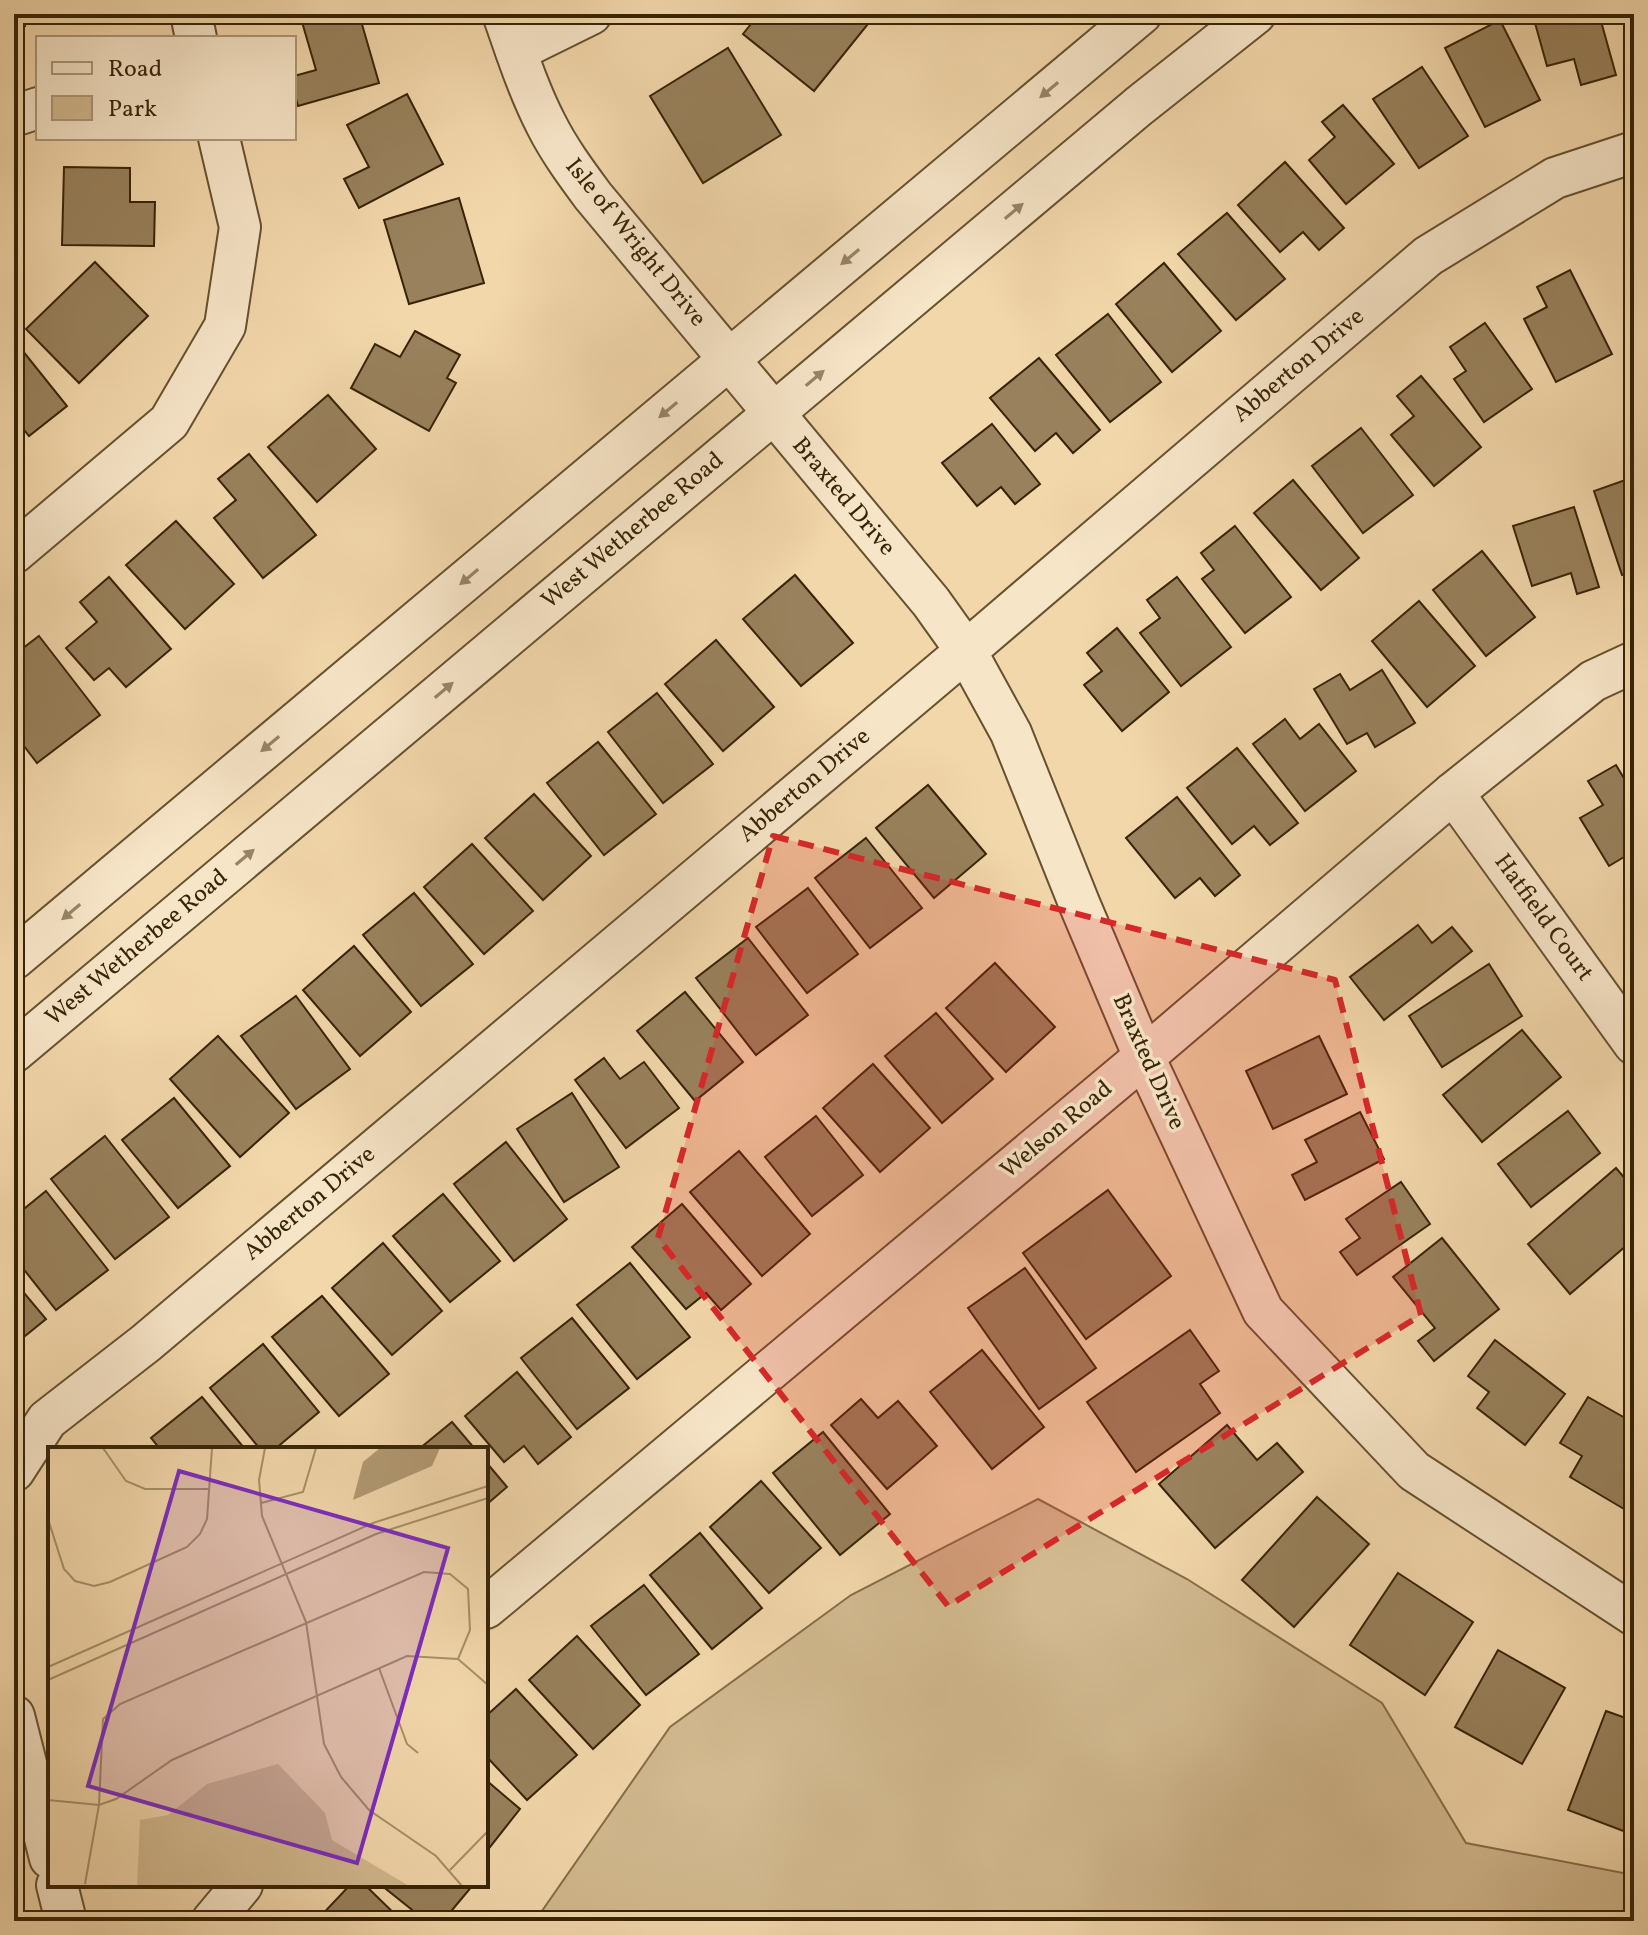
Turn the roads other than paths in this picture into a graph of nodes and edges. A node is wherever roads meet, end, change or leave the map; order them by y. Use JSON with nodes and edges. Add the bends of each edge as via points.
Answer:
{"nodes":[{"id":1,"x":191,"y":14,"type":"edge"},
{"id":2,"x":503,"y":14,"type":"edge"},
{"id":3,"x":591,"y":14,"type":"edge"},
{"id":4,"x":1141,"y":14,"type":"edge"},
{"id":5,"x":1255,"y":14,"type":"edge"},
{"id":6,"x":196,"y":36,"type":"edge"},
{"id":7,"x":516,"y":51,"type":"junction"},
{"id":8,"x":36,"y":109,"type":"edge"},
{"id":9,"x":14,"y":116,"type":"edge"},
{"id":10,"x":219,"y":140,"type":"edge"},
{"id":11,"x":1634,"y":152,"type":"edge"},
{"id":12,"x":728,"y":359,"type":"junction"},
{"id":13,"x":773,"y":413,"type":"junction"},
{"id":14,"x":14,"y":553,"type":"edge"},
{"id":15,"x":966,"y":651,"type":"junction"},
{"id":16,"x":1634,"y":662,"type":"edge"},
{"id":17,"x":1453,"y":793,"type":"junction"},
{"id":18,"x":14,"y":959,"type":"edge"},
{"id":19,"x":1634,"y":1044,"type":"edge"},
{"id":20,"x":14,"y":1052,"type":"edge"},
{"id":21,"x":1144,"y":1057,"type":"junction"},
{"id":22,"x":14,"y":1471,"type":"edge"},
{"id":23,"x":488,"y":1606,"type":"edge"},
{"id":24,"x":1634,"y":1615,"type":"edge"},
{"id":25,"x":14,"y":1716,"type":"edge"},
{"id":26,"x":48,"y":1850,"type":"edge"},
{"id":27,"x":58,"y":1887,"type":"edge"},
{"id":28,"x":240,"y":1887,"type":"edge"},
{"id":29,"x":66,"y":1921,"type":"edge"},
{"id":30,"x":212,"y":1921,"type":"edge"}],
"edges":[{"from":1,"to":6,"type":"street"},
{"from":2,"to":7,"type":"street","name":"Isle of Wright Drive"},
{"from":3,"to":7,"type":"street"},
{"from":4,"to":12,"type":"street","one_way":true},
{"from":13,"to":5,"type":"street","name":"West Wetherbee Road","one_way":true},
{"from":7,"to":12,"type":"street","name":"Isle of Wright Drive","via":[[565,157]]},
{"from":8,"to":9,"type":"street"},
{"from":10,"to":14,"type":"street","via":[[240,227],[225,326],[169,422]]},
{"from":11,"to":15,"type":"street","name":"Abberton Drive","via":[[1555,178],[1428,256]]},
{"from":12,"to":13,"type":"street","name":"Isle of Wright Drive"},
{"from":12,"to":18,"type":"street","one_way":true},
{"from":13,"to":15,"type":"street","name":"Braxted Drive"},
{"from":20,"to":13,"type":"street","name":"West Wetherbee Road","one_way":true},
{"from":15,"to":21,"type":"street","name":"Braxted Drive","via":[[1011,733]]},
{"from":15,"to":22,"type":"street","name":"Abberton Drive","via":[[158,1333],[47,1420]]},
{"from":16,"to":17,"type":"street","name":"Welson Road","via":[[1593,681]]},
{"from":17,"to":19,"type":"street","name":"Hatfield Court"},
{"from":17,"to":21,"type":"street","name":"Welson Road"},
{"from":21,"to":23,"type":"street","name":"Welson Road"},
{"from":21,"to":24,"type":"street","name":"Braxted Drive","via":[[1263,1311],[1414,1471]]},
{"from":25,"to":26,"type":"street"},
{"from":27,"to":29,"type":"street"},
{"from":28,"to":30,"type":"street"}]}
